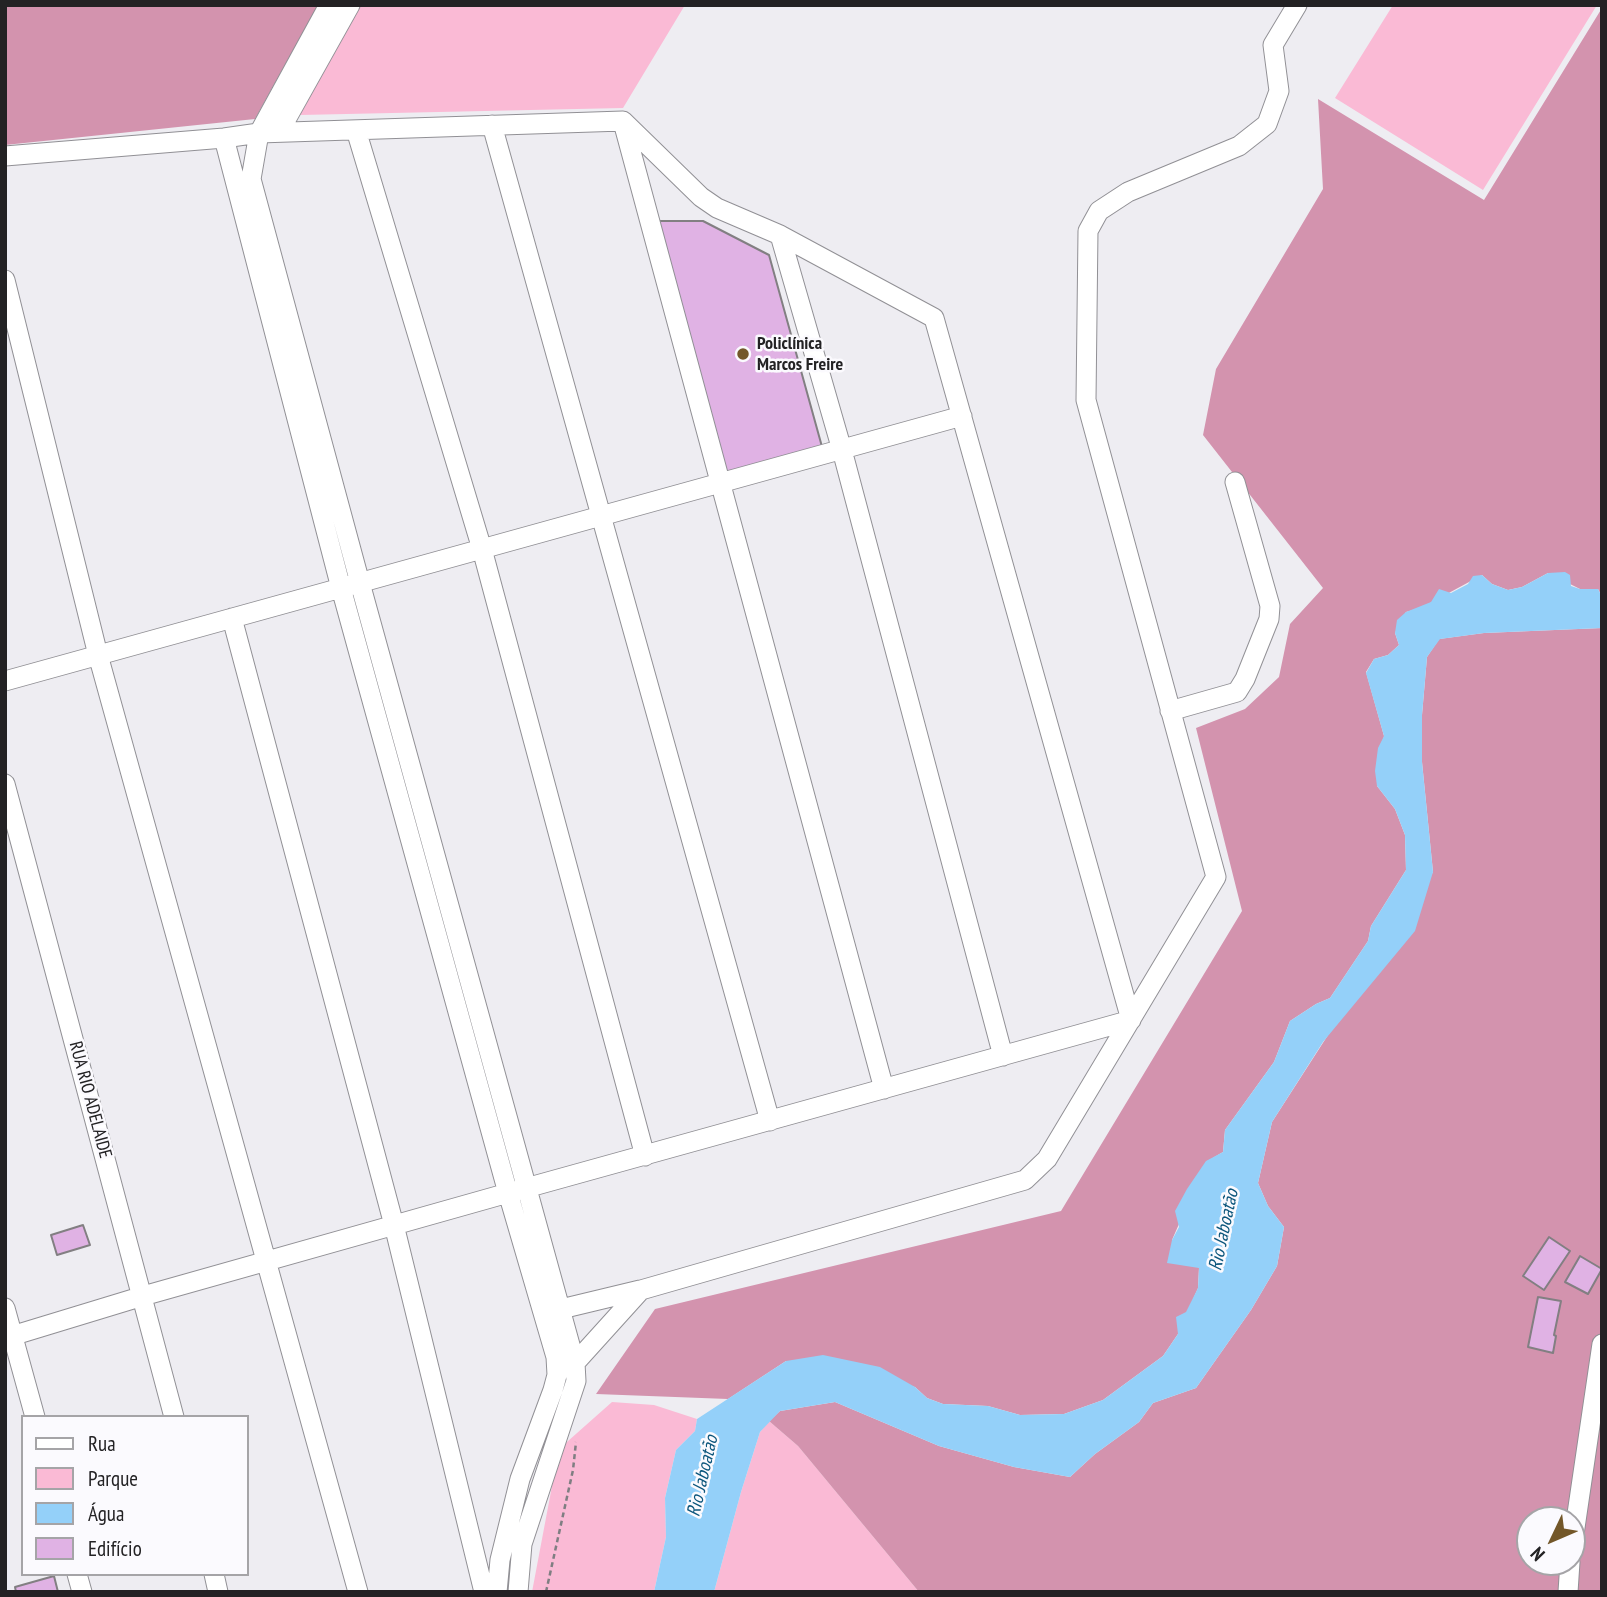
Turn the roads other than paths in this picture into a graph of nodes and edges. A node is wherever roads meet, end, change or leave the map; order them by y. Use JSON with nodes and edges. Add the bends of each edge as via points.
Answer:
{"nodes":[{"id":1,"x":330,"y":5,"type":"edge"},
{"id":2,"x":350,"y":5,"type":"edge"},
{"id":3,"x":1297,"y":5,"type":"edge"},
{"id":4,"x":623,"y":121,"type":"junction"},
{"id":5,"x":492,"y":125,"type":"junction"},
{"id":6,"x":356,"y":130,"type":"junction"},
{"id":7,"x":279,"y":132,"type":"junction"},
{"id":8,"x":258,"y":133,"type":"junction"},
{"id":9,"x":224,"y":138,"type":"junction"},
{"id":10,"x":5,"y":156,"type":"edge"},
{"id":11,"x":780,"y":235,"type":"junction"},
{"id":12,"x":5,"y":280,"type":"edge"},
{"id":13,"x":962,"y":416,"type":"junction"},
{"id":14,"x":842,"y":450,"type":"junction"},
{"id":15,"x":1235,"y":482,"type":"dead end"},
{"id":16,"x":721,"y":483,"type":"junction"},
{"id":17,"x":601,"y":516,"type":"junction"},
{"id":18,"x":482,"y":549,"type":"junction"},
{"id":19,"x":350,"y":586,"type":"junction"},
{"id":20,"x":232,"y":618,"type":"junction"},
{"id":21,"x":98,"y":655,"type":"junction"},
{"id":22,"x":5,"y":681,"type":"edge"},
{"id":23,"x":1170,"y":712,"type":"junction"},
{"id":24,"x":5,"y":784,"type":"edge"},
{"id":25,"x":1131,"y":1020,"type":"junction"},
{"id":26,"x":1003,"y":1056,"type":"junction"},
{"id":27,"x":884,"y":1089,"type":"junction"},
{"id":28,"x":770,"y":1121,"type":"junction"},
{"id":29,"x":645,"y":1156,"type":"junction"},
{"id":30,"x":529,"y":1188,"type":"junction"},
{"id":31,"x":508,"y":1193,"type":"junction"},
{"id":32,"x":394,"y":1225,"type":"junction"},
{"id":33,"x":268,"y":1261,"type":"junction"},
{"id":34,"x":641,"y":1290,"type":"junction"},
{"id":35,"x":143,"y":1296,"type":"junction"},
{"id":36,"x":5,"y":1308,"type":"edge"},
{"id":37,"x":561,"y":1309,"type":"junction"},
{"id":38,"x":9,"y":1337,"type":"edge"},
{"id":39,"x":1602,"y":1344,"type":"edge"},
{"id":40,"x":575,"y":1363,"type":"junction"},
{"id":41,"x":34,"y":1415,"type":"edge"},
{"id":42,"x":173,"y":1415,"type":"edge"},
{"id":43,"x":1578,"y":1506,"type":"edge"},
{"id":44,"x":358,"y":1592,"type":"edge"},
{"id":45,"x":484,"y":1592,"type":"edge"},
{"id":46,"x":497,"y":1592,"type":"edge"},
{"id":47,"x":518,"y":1592,"type":"edge"}],
"edges":[{"from":1,"to":8,"type":"street"},
{"from":2,"to":7,"type":"street"},
{"from":3,"to":23,"type":"street","via":[[1273,45],[1279,91],[1267,124],[1239,146],[1128,192],[1099,211],[1088,231],[1086,400]]},
{"from":4,"to":5,"type":"street"},
{"from":4,"to":11,"type":"street","via":[[701,197]]},
{"from":4,"to":16,"type":"street"},
{"from":5,"to":6,"type":"street"},
{"from":5,"to":17,"type":"street"},
{"from":6,"to":7,"type":"street"},
{"from":6,"to":18,"type":"street"},
{"from":7,"to":8,"type":"street"},
{"from":8,"to":9,"type":"street"},
{"from":8,"to":19,"type":"street","via":[[251,179]]},
{"from":9,"to":10,"type":"street"},
{"from":9,"to":19,"type":"street"},
{"from":11,"to":13,"type":"street","via":[[934,318]]},
{"from":11,"to":14,"type":"street"},
{"from":12,"to":21,"type":"street"},
{"from":13,"to":14,"type":"street"},
{"from":13,"to":25,"type":"street"},
{"from":14,"to":16,"type":"street"},
{"from":14,"to":26,"type":"street"},
{"from":15,"to":23,"type":"street","via":[[1270,606],[1269,619],[1237,692]]},
{"from":16,"to":17,"type":"street"},
{"from":16,"to":27,"type":"street"},
{"from":17,"to":18,"type":"street"},
{"from":17,"to":28,"type":"street"},
{"from":18,"to":19,"type":"street"},
{"from":18,"to":29,"type":"street"},
{"from":19,"to":20,"type":"street"},
{"from":19,"to":30,"type":"street"},
{"from":19,"to":31,"type":"street"},
{"from":20,"to":21,"type":"street"},
{"from":20,"to":32,"type":"street"},
{"from":21,"to":22,"type":"street"},
{"from":21,"to":33,"type":"street"},
{"from":23,"to":25,"type":"street","via":[[1216,877]]},
{"from":24,"to":35,"type":"street","name":"RUA RIO ADELAIDE"},
{"from":25,"to":26,"type":"street"},
{"from":25,"to":34,"type":"street","via":[[1047,1159],[1025,1180]]},
{"from":26,"to":27,"type":"street"},
{"from":27,"to":28,"type":"street"},
{"from":28,"to":29,"type":"street"},
{"from":29,"to":30,"type":"street"},
{"from":30,"to":31,"type":"street"},
{"from":30,"to":37,"type":"street"},
{"from":31,"to":32,"type":"street"},
{"from":31,"to":46,"type":"street","via":[[556,1357],[557,1375],[520,1479]]},
{"from":32,"to":33,"type":"street"},
{"from":32,"to":45,"type":"street"},
{"from":33,"to":35,"type":"street"},
{"from":33,"to":44,"type":"street"},
{"from":34,"to":37,"type":"street"},
{"from":34,"to":40,"type":"street"},
{"from":35,"to":38,"type":"street"},
{"from":35,"to":42,"type":"street","name":"RUA RIO ADELAIDE"},
{"from":36,"to":38,"type":"street"},
{"from":37,"to":40,"type":"street"},
{"from":38,"to":41,"type":"street"},
{"from":39,"to":43,"type":"street"},
{"from":40,"to":47,"type":"street","via":[[576,1381],[522,1544]]}]}
